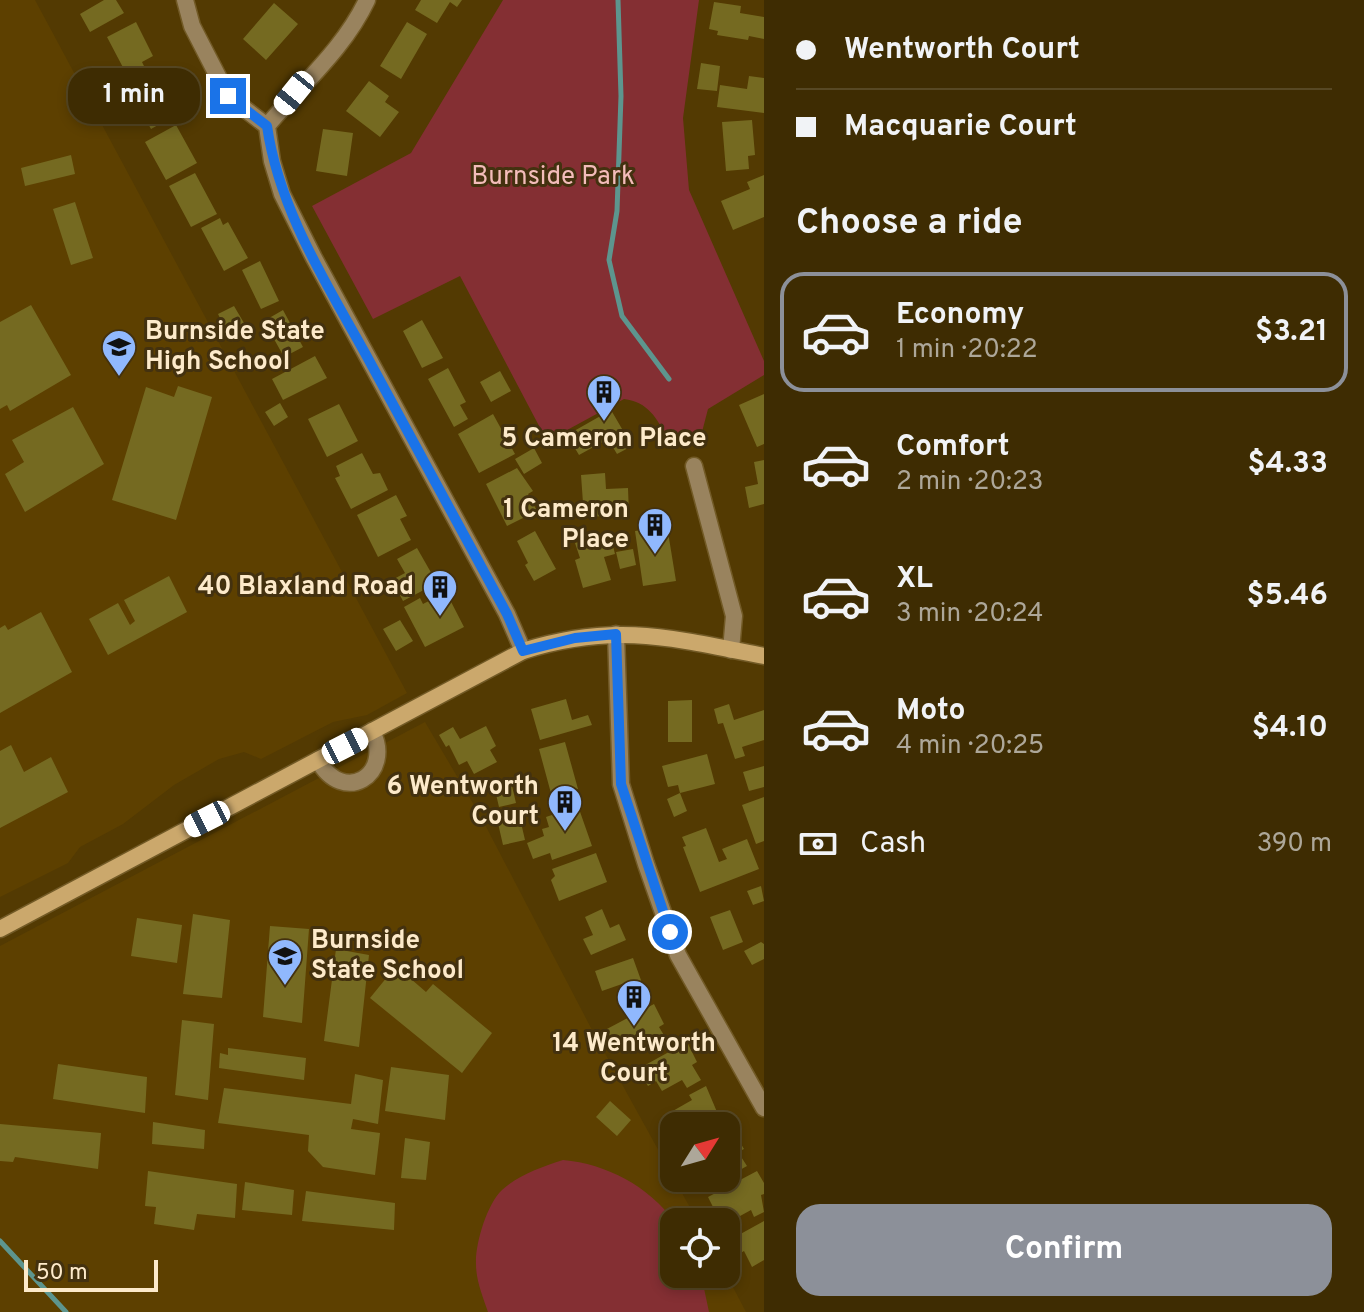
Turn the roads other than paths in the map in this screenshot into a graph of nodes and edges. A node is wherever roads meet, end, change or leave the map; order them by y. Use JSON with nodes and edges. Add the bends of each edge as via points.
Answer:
{"nodes":[{"id":1,"x":185,"y":0,"type":"edge"},
{"id":2,"x":367,"y":0,"type":"edge"},
{"id":3,"x":267,"y":126,"type":"junction"},
{"id":4,"x":694,"y":466,"type":"dead end"},
{"id":5,"x":616,"y":634,"type":"junction"},
{"id":6,"x":731,"y":650,"type":"junction"},
{"id":7,"x":523,"y":651,"type":"junction"},
{"id":8,"x":764,"y":656,"type":"edge"},
{"id":9,"x":372,"y":731,"type":"junction"},
{"id":10,"x":318,"y":760,"type":"junction"},
{"id":11,"x":0,"y":929,"type":"edge"},
{"id":12,"x":764,"y":1108,"type":"edge"}],
"edges":[{"from":1,"to":3,"type":"street","via":[[192,26],[228,96]]},
{"from":2,"to":3,"type":"street","via":[[340,44]]},
{"from":3,"to":7,"type":"street","via":[[272,161],[289,207]]},
{"from":4,"to":6,"type":"street","via":[[733,607]]},
{"from":5,"to":6,"type":"street","via":[[662,635]]},
{"from":5,"to":7,"type":"street"},
{"from":5,"to":12,"type":"street","via":[[621,784],[678,955]]},
{"from":6,"to":8,"type":"street"},
{"from":7,"to":9,"type":"street"},
{"from":9,"to":10,"type":"street"},
{"from":9,"to":10,"type":"street","via":[[379,758],[365,779],[340,783]]},
{"from":10,"to":11,"type":"street"}]}
